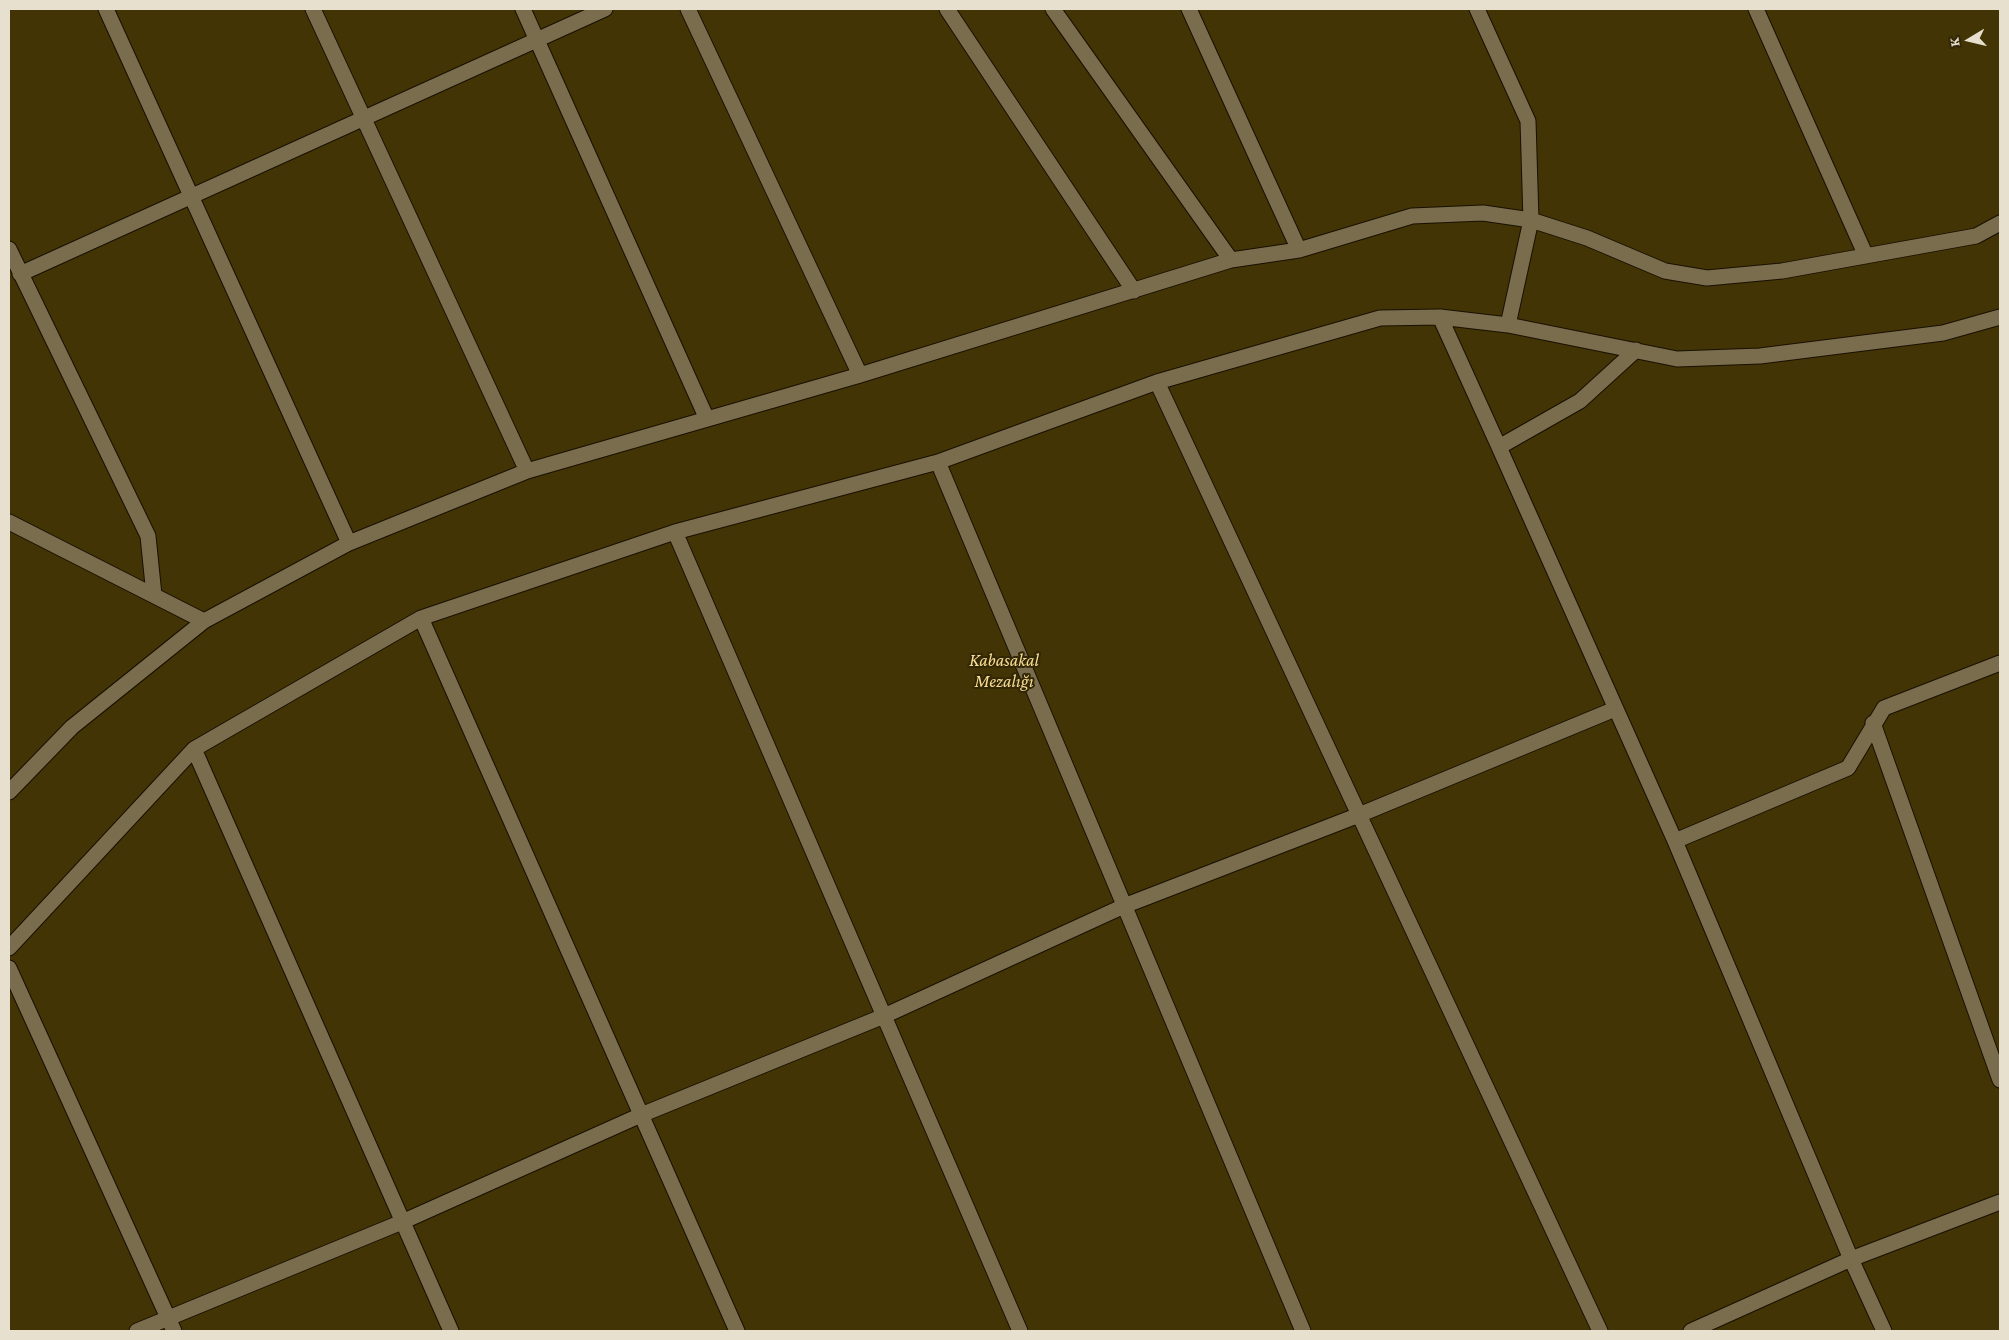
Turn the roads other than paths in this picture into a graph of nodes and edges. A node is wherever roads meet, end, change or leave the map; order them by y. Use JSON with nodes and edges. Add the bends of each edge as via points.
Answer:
{"nodes":[{"id":1,"x":106,"y":9,"type":"edge"},
{"id":2,"x":313,"y":9,"type":"edge"},
{"id":3,"x":523,"y":9,"type":"edge"},
{"id":4,"x":605,"y":9,"type":"edge"},
{"id":5,"x":688,"y":9,"type":"edge"},
{"id":6,"x":947,"y":9,"type":"edge"},
{"id":7,"x":1053,"y":9,"type":"edge"},
{"id":8,"x":1189,"y":9,"type":"edge"},
{"id":9,"x":1477,"y":9,"type":"edge"},
{"id":10,"x":1756,"y":9,"type":"edge"},
{"id":11,"x":538,"y":41,"type":"junction"},
{"id":12,"x":363,"y":118,"type":"junction"},
{"id":13,"x":192,"y":196,"type":"junction"},
{"id":14,"x":1530,"y":220,"type":"junction"},
{"id":15,"x":2000,"y":223,"type":"edge"},
{"id":16,"x":9,"y":249,"type":"edge"},
{"id":17,"x":1299,"y":250,"type":"junction"},
{"id":18,"x":1866,"y":256,"type":"junction"},
{"id":19,"x":1231,"y":260,"type":"junction"},
{"id":20,"x":20,"y":274,"type":"junction"},
{"id":21,"x":1134,"y":291,"type":"junction"},
{"id":22,"x":1440,"y":317,"type":"junction"},
{"id":23,"x":2000,"y":317,"type":"edge"},
{"id":24,"x":1508,"y":325,"type":"junction"},
{"id":25,"x":1636,"y":350,"type":"junction"},
{"id":26,"x":860,"y":375,"type":"junction"},
{"id":27,"x":1157,"y":382,"type":"junction"},
{"id":28,"x":707,"y":419,"type":"junction"},
{"id":29,"x":1499,"y":448,"type":"junction"},
{"id":30,"x":938,"y":462,"type":"junction"},
{"id":31,"x":527,"y":471,"type":"junction"},
{"id":32,"x":9,"y":522,"type":"edge"},
{"id":33,"x":675,"y":532,"type":"junction"},
{"id":34,"x":349,"y":543,"type":"junction"},
{"id":35,"x":154,"y":595,"type":"junction"},
{"id":36,"x":421,"y":618,"type":"junction"},
{"id":37,"x":204,"y":621,"type":"junction"},
{"id":38,"x":2000,"y":663,"type":"edge"},
{"id":39,"x":1615,"y":709,"type":"junction"},
{"id":40,"x":1874,"y":724,"type":"junction"},
{"id":41,"x":194,"y":749,"type":"junction"},
{"id":42,"x":9,"y":792,"type":"edge"},
{"id":43,"x":1359,"y":815,"type":"junction"},
{"id":44,"x":1675,"y":841,"type":"junction"},
{"id":45,"x":1124,"y":906,"type":"junction"},
{"id":46,"x":9,"y":948,"type":"edge"},
{"id":47,"x":9,"y":968,"type":"edge"},
{"id":48,"x":884,"y":1016,"type":"junction"},
{"id":49,"x":2000,"y":1080,"type":"edge"},
{"id":50,"x":641,"y":1116,"type":"junction"},
{"id":51,"x":2000,"y":1202,"type":"edge"},
{"id":52,"x":402,"y":1222,"type":"junction"},
{"id":53,"x":1851,"y":1259,"type":"junction"},
{"id":54,"x":171,"y":1325,"type":"edge"},
{"id":55,"x":137,"y":1331,"type":"edge"},
{"id":56,"x":451,"y":1331,"type":"edge"},
{"id":57,"x":737,"y":1331,"type":"edge"},
{"id":58,"x":1020,"y":1331,"type":"edge"},
{"id":59,"x":1303,"y":1331,"type":"edge"},
{"id":60,"x":1600,"y":1331,"type":"edge"},
{"id":61,"x":1691,"y":1331,"type":"edge"},
{"id":62,"x":1884,"y":1331,"type":"edge"}],
"edges":[{"from":1,"to":13,"type":"lane"},
{"from":2,"to":12,"type":"lane"},
{"from":3,"to":11,"type":"lane"},
{"from":4,"to":11,"type":"lane"},
{"from":5,"to":26,"type":"lane"},
{"from":6,"to":21,"type":"lane"},
{"from":7,"to":19,"type":"lane"},
{"from":8,"to":17,"type":"lane"},
{"from":9,"to":14,"type":"lane","via":[[1528,121]]},
{"from":10,"to":18,"type":"lane"},
{"from":11,"to":12,"type":"lane"},
{"from":11,"to":28,"type":"lane"},
{"from":12,"to":13,"type":"lane"},
{"from":12,"to":31,"type":"lane"},
{"from":13,"to":20,"type":"lane"},
{"from":13,"to":34,"type":"lane"},
{"from":14,"to":17,"type":"lane","via":[[1483,213],[1412,216]]},
{"from":14,"to":18,"type":"lane","via":[[1587,238],[1665,271],[1707,278],[1782,271]]},
{"from":14,"to":24,"type":"lane"},
{"from":15,"to":18,"type":"lane","via":[[1976,236]]},
{"from":16,"to":20,"type":"lane"},
{"from":17,"to":19,"type":"lane"},
{"from":19,"to":21,"type":"lane"},
{"from":20,"to":35,"type":"lane","via":[[148,536]]},
{"from":21,"to":26,"type":"lane"},
{"from":22,"to":24,"type":"lane"},
{"from":22,"to":27,"type":"lane","via":[[1380,318]]},
{"from":22,"to":29,"type":"lane"},
{"from":23,"to":25,"type":"lane","via":[[1943,333],[1760,356],[1678,359]]},
{"from":24,"to":25,"type":"lane"},
{"from":25,"to":29,"type":"lane","via":[[1580,400]]},
{"from":26,"to":28,"type":"lane"},
{"from":27,"to":30,"type":"lane"},
{"from":27,"to":43,"type":"lane"},
{"from":28,"to":31,"type":"lane"},
{"from":29,"to":39,"type":"lane"},
{"from":30,"to":33,"type":"lane"},
{"from":30,"to":45,"type":"lane"},
{"from":31,"to":34,"type":"lane"},
{"from":32,"to":35,"type":"lane"},
{"from":33,"to":36,"type":"lane"},
{"from":33,"to":48,"type":"lane"},
{"from":34,"to":37,"type":"lane"},
{"from":35,"to":37,"type":"lane"},
{"from":36,"to":41,"type":"lane"},
{"from":36,"to":50,"type":"lane"},
{"from":37,"to":42,"type":"lane","via":[[72,727]]},
{"from":38,"to":40,"type":"lane","via":[[1884,708]]},
{"from":39,"to":43,"type":"lane"},
{"from":39,"to":44,"type":"lane"},
{"from":40,"to":44,"type":"lane","via":[[1848,768]]},
{"from":40,"to":49,"type":"lane"},
{"from":41,"to":46,"type":"lane"},
{"from":41,"to":52,"type":"lane"},
{"from":43,"to":45,"type":"lane"},
{"from":43,"to":60,"type":"lane"},
{"from":44,"to":53,"type":"lane"},
{"from":45,"to":48,"type":"lane"},
{"from":45,"to":59,"type":"lane"},
{"from":47,"to":54,"type":"lane"},
{"from":48,"to":50,"type":"lane"},
{"from":48,"to":58,"type":"lane"},
{"from":50,"to":52,"type":"lane"},
{"from":50,"to":57,"type":"lane"},
{"from":51,"to":53,"type":"lane"},
{"from":52,"to":54,"type":"lane"},
{"from":52,"to":56,"type":"lane"},
{"from":53,"to":61,"type":"lane"},
{"from":53,"to":62,"type":"lane"},
{"from":54,"to":55,"type":"lane"}]}
